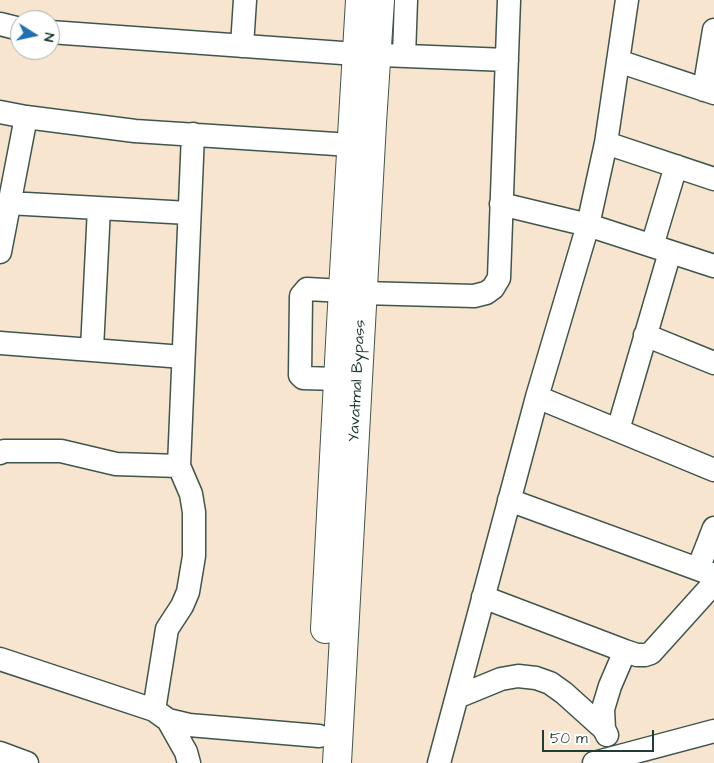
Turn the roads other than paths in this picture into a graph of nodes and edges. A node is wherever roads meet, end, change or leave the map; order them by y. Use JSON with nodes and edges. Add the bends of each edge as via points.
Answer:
{"nodes":[{"id":1,"x":245,"y":0,"type":"edge"},
{"id":2,"x":360,"y":0,"type":"edge"},
{"id":3,"x":380,"y":0,"type":"edge"},
{"id":4,"x":406,"y":0,"type":"edge"},
{"id":5,"x":509,"y":0,"type":"edge"},
{"id":6,"x":627,"y":0,"type":"edge"},
{"id":7,"x":714,"y":30,"type":"edge"},
{"id":8,"x":60,"y":33,"type":"edge"},
{"id":9,"x":242,"y":46,"type":"junction"},
{"id":10,"x":366,"y":54,"type":"junction"},
{"id":11,"x":404,"y":56,"type":"junction"},
{"id":12,"x":507,"y":60,"type":"junction"},
{"id":13,"x":618,"y":61,"type":"junction"},
{"id":14,"x":709,"y":92,"type":"edge"},
{"id":15,"x":0,"y":112,"type":"edge"},
{"id":16,"x":26,"y":117,"type":"junction"},
{"id":17,"x":193,"y":134,"type":"junction"},
{"id":18,"x":606,"y":143,"type":"junction"},
{"id":19,"x":351,"y":145,"type":"junction"},
{"id":20,"x":676,"y":166,"type":"junction"},
{"id":21,"x":714,"y":179,"type":"edge"},
{"id":22,"x":8,"y":203,"type":"junction"},
{"id":23,"x":501,"y":204,"type":"junction"},
{"id":24,"x":100,"y":208,"type":"junction"},
{"id":25,"x":189,"y":213,"type":"junction"},
{"id":26,"x":588,"y":225,"type":"junction"},
{"id":27,"x":661,"y":249,"type":"junction"},
{"id":28,"x":0,"y":252,"type":"edge"},
{"id":29,"x":714,"y":266,"type":"edge"},
{"id":30,"x":352,"y":292,"type":"junction"},
{"id":31,"x":646,"y":335,"type":"junction"},
{"id":32,"x":0,"y":343,"type":"edge"},
{"id":33,"x":92,"y":349,"type":"junction"},
{"id":34,"x":183,"y":357,"type":"junction"},
{"id":35,"x":714,"y":363,"type":"edge"},
{"id":36,"x":338,"y":379,"type":"junction"},
{"id":37,"x":537,"y":397,"type":"junction"},
{"id":38,"x":618,"y":430,"type":"junction"},
{"id":39,"x":0,"y":453,"type":"edge"},
{"id":40,"x":179,"y":466,"type":"junction"},
{"id":41,"x":714,"y":470,"type":"edge"},
{"id":42,"x":509,"y":500,"type":"junction"},
{"id":43,"x":714,"y":528,"type":"edge"},
{"id":44,"x":709,"y":576,"type":"edge"},
{"id":45,"x":483,"y":597,"type":"junction"},
{"id":46,"x":625,"y":651,"type":"junction"},
{"id":47,"x":0,"y":659,"type":"edge"},
{"id":48,"x":457,"y":697,"type":"junction"},
{"id":49,"x":161,"y":715,"type":"junction"},
{"id":50,"x":604,"y":729,"type":"junction"},
{"id":51,"x":714,"y":731,"type":"edge"},
{"id":52,"x":319,"y":736,"type":"junction"},
{"id":53,"x":0,"y":753,"type":"edge"},
{"id":54,"x":646,"y":756,"type":"edge"},
{"id":55,"x":616,"y":757,"type":"junction"},
{"id":56,"x":27,"y":763,"type":"edge"},
{"id":57,"x":189,"y":763,"type":"edge"},
{"id":58,"x":318,"y":763,"type":"edge"},
{"id":59,"x":337,"y":763,"type":"edge"},
{"id":60,"x":440,"y":763,"type":"edge"},
{"id":61,"x":594,"y":763,"type":"edge"}],
"edges":[{"from":1,"to":9,"type":"street"},
{"from":2,"to":10,"type":"main road","name":"Yavatmal Bypass"},
{"from":3,"to":10,"type":"main road","name":"Yavatmal Bypass"},
{"from":4,"to":11,"type":"street"},
{"from":5,"to":12,"type":"street"},
{"from":6,"to":13,"type":"street"},
{"from":7,"to":14,"type":"street"},
{"from":8,"to":9,"type":"street"},
{"from":9,"to":10,"type":"street"},
{"from":10,"to":11,"type":"street"},
{"from":10,"to":19,"type":"main road","name":"Yavatmal Bypass"},
{"from":10,"to":30,"type":"main road","name":"Yavatmal Bypass"},
{"from":11,"to":12,"type":"street"},
{"from":12,"to":23,"type":"street"},
{"from":13,"to":14,"type":"street"},
{"from":13,"to":18,"type":"street"},
{"from":15,"to":16,"type":"street"},
{"from":16,"to":17,"type":"street","via":[[134,131]]},
{"from":16,"to":22,"type":"street"},
{"from":17,"to":19,"type":"street"},
{"from":17,"to":25,"type":"street"},
{"from":18,"to":20,"type":"street"},
{"from":18,"to":26,"type":"street"},
{"from":19,"to":30,"type":"main road","name":"Yavatmal Bypass"},
{"from":20,"to":21,"type":"street"},
{"from":20,"to":27,"type":"street"},
{"from":22,"to":24,"type":"street"},
{"from":22,"to":28,"type":"street"},
{"from":23,"to":26,"type":"street"},
{"from":23,"to":30,"type":"street","via":[[498,278],[486,293],[474,296]]},
{"from":24,"to":25,"type":"street"},
{"from":24,"to":33,"type":"street"},
{"from":25,"to":34,"type":"street"},
{"from":26,"to":27,"type":"street"},
{"from":26,"to":37,"type":"street"},
{"from":27,"to":29,"type":"street"},
{"from":27,"to":31,"type":"street"},
{"from":30,"to":36,"type":"main road","name":"Yavatmal Bypass"},
{"from":30,"to":36,"type":"street","via":[[307,289],[301,296],[300,375],[303,378]]},
{"from":30,"to":59,"type":"main road","name":"Yavatmal Bypass"},
{"from":31,"to":35,"type":"street"},
{"from":31,"to":38,"type":"street"},
{"from":32,"to":33,"type":"street"},
{"from":33,"to":34,"type":"street"},
{"from":34,"to":40,"type":"street"},
{"from":36,"to":52,"type":"main road","name":"Yavatmal Bypass"},
{"from":37,"to":38,"type":"street"},
{"from":37,"to":42,"type":"street"},
{"from":38,"to":41,"type":"street"},
{"from":39,"to":40,"type":"street","via":[[62,451],[116,464]]},
{"from":40,"to":49,"type":"street","via":[[191,494],[194,556],[188,592],[167,629]]},
{"from":42,"to":44,"type":"street"},
{"from":42,"to":45,"type":"street"},
{"from":43,"to":44,"type":"street"},
{"from":44,"to":46,"type":"street","via":[[651,653],[637,655]]},
{"from":45,"to":46,"type":"street"},
{"from":45,"to":48,"type":"street"},
{"from":46,"to":50,"type":"street","via":[[603,709]]},
{"from":47,"to":49,"type":"street"},
{"from":48,"to":50,"type":"street","via":[[501,679],[518,676],[536,678],[564,692]]},
{"from":48,"to":60,"type":"street"},
{"from":49,"to":52,"type":"street","via":[[189,725]]},
{"from":49,"to":57,"type":"street","via":[[186,752]]},
{"from":50,"to":55,"type":"street"},
{"from":51,"to":54,"type":"street"},
{"from":52,"to":58,"type":"main road","name":"Yavatmal Bypass"},
{"from":53,"to":56,"type":"street"},
{"from":54,"to":55,"type":"street"},
{"from":55,"to":61,"type":"street"}]}
